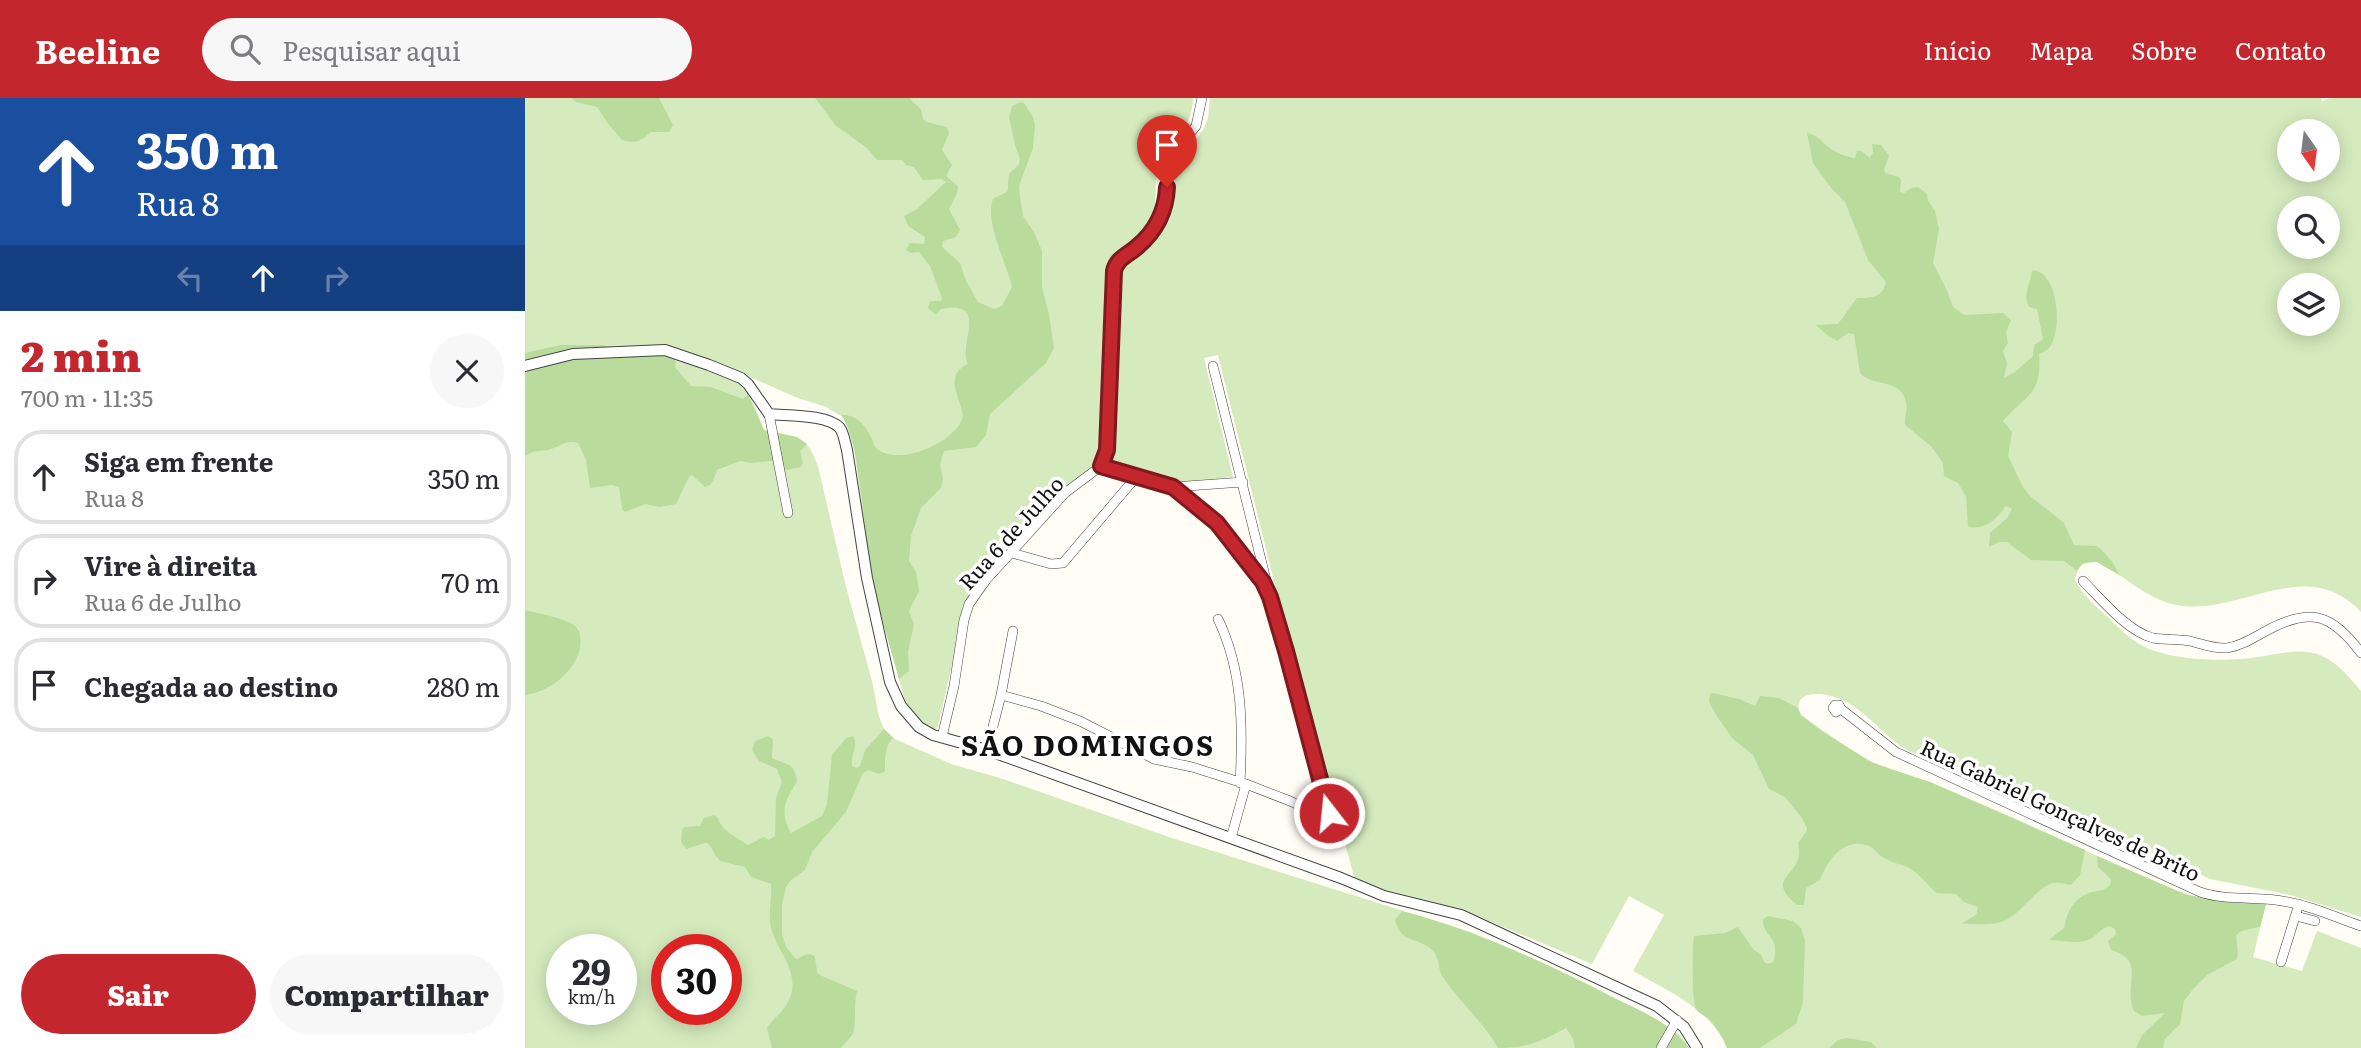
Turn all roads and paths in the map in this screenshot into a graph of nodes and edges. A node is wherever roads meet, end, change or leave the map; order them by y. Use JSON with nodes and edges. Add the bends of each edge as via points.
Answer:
{"nodes":[{"id":1,"x":1202,"y":98,"type":"edge"},
{"id":2,"x":525,"y":366,"type":"edge"},
{"id":3,"x":1213,"y":366,"type":"dead end"},
{"id":4,"x":769,"y":414,"type":"junction"},
{"id":5,"x":1101,"y":466,"type":"junction"},
{"id":6,"x":1137,"y":475,"type":"junction"},
{"id":7,"x":1243,"y":482,"type":"junction"},
{"id":8,"x":1173,"y":487,"type":"junction"},
{"id":9,"x":788,"y":513,"type":"dead end"},
{"id":10,"x":1012,"y":553,"type":"junction"},
{"id":11,"x":2083,"y":581,"type":"dead end"},
{"id":12,"x":1270,"y":597,"type":"junction"},
{"id":13,"x":1218,"y":619,"type":"dead end"},
{"id":14,"x":1013,"y":631,"type":"dead end"},
{"id":15,"x":2361,"y":653,"type":"edge"},
{"id":16,"x":1001,"y":695,"type":"junction"},
{"id":17,"x":1841,"y":709,"type":"dead end"},
{"id":18,"x":942,"y":737,"type":"junction"},
{"id":19,"x":987,"y":750,"type":"junction"},
{"id":20,"x":1243,"y":783,"type":"junction"},
{"id":21,"x":1231,"y":838,"type":"junction"},
{"id":22,"x":2299,"y":904,"type":"junction"},
{"id":23,"x":2295,"y":916,"type":"junction"},
{"id":24,"x":2315,"y":921,"type":"dead end"},
{"id":25,"x":2361,"y":926,"type":"edge"},
{"id":26,"x":2281,"y":962,"type":"dead end"},
{"id":27,"x":1677,"y":1020,"type":"junction"},
{"id":28,"x":1661,"y":1048,"type":"edge"},
{"id":29,"x":1697,"y":1048,"type":"edge"}],
"edges":[{"from":1,"to":5,"type":"street","via":[[1196,126],[1166,167],[1166,204],[1159,221],[1138,246],[1118,260],[1114,271],[1107,450]]},
{"from":2,"to":4,"type":"street","via":[[573,355],[664,350],[741,378]]},
{"from":3,"to":7,"type":"street"},
{"from":4,"to":9,"type":"street"},
{"from":4,"to":18,"type":"street","via":[[821,419],[841,430],[867,578],[893,690],[919,727]]},
{"from":5,"to":6,"type":"street"},
{"from":5,"to":10,"type":"street","name":"Rua 6 de Julho","via":[[1065,493]]},
{"from":6,"to":8,"type":"street"},
{"from":6,"to":10,"type":"street","via":[[1063,563]]},
{"from":7,"to":8,"type":"street"},
{"from":7,"to":12,"type":"street"},
{"from":8,"to":12,"type":"street","via":[[1217,523]]},
{"from":10,"to":18,"type":"street","name":"Rua 6 de Julho","via":[[969,604]]},
{"from":11,"to":15,"type":"street","via":[[2134,629],[2151,638],[2227,648],[2289,619],[2309,617],[2339,627]]},
{"from":12,"to":20,"type":"street","via":[[1327,817]]},
{"from":13,"to":20,"type":"street","via":[[1230,647],[1240,694]]},
{"from":14,"to":16,"type":"street"},
{"from":16,"to":19,"type":"street"},
{"from":16,"to":20,"type":"street","via":[[1080,721],[1154,759]]},
{"from":17,"to":22,"type":"street","name":"Rua Gabriel Gonçalves de Brito","via":[[1896,752],[2187,887],[2218,897]]},
{"from":18,"to":19,"type":"street"},
{"from":19,"to":21,"type":"street"},
{"from":20,"to":21,"type":"street"},
{"from":21,"to":27,"type":"street","via":[[1373,892],[1474,920],[1657,1006]]},
{"from":22,"to":23,"type":"street"},
{"from":22,"to":25,"type":"street","name":"Rua Gabriel Gonçalves de Brito"},
{"from":23,"to":24,"type":"street"},
{"from":23,"to":26,"type":"street"},
{"from":27,"to":28,"type":"street"},
{"from":27,"to":29,"type":"street"}]}
